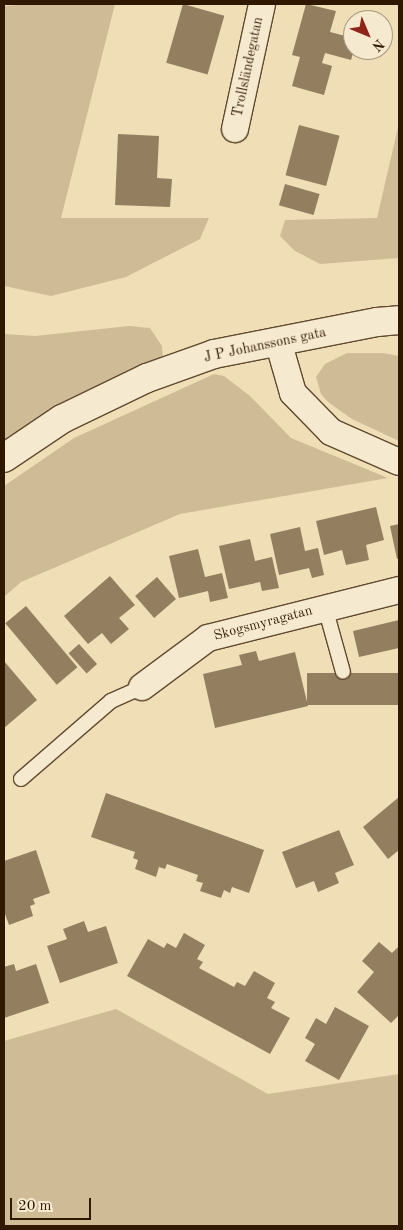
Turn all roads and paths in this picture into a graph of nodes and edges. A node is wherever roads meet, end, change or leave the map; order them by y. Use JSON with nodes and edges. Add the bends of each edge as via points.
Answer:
{"nodes":[{"id":1,"x":262,"y":4,"type":"edge"},
{"id":2,"x":235,"y":129,"type":"dead end"},
{"id":3,"x":399,"y":320,"type":"edge"},
{"id":4,"x":278,"y":341,"type":"junction"},
{"id":5,"x":4,"y":458,"type":"edge"},
{"id":6,"x":399,"y":462,"type":"edge"},
{"id":7,"x":399,"y":590,"type":"edge"},
{"id":8,"x":325,"y":607,"type":"junction"},
{"id":9,"x":342,"y":672,"type":"dead end"},
{"id":10,"x":142,"y":687,"type":"joint"},
{"id":11,"x":21,"y":778,"type":"dead end"}],
"edges":[{"from":1,"to":2,"type":"street","name":"Trollsländegatan"},
{"from":3,"to":4,"type":"street","name":"J P Johanssons gata"},
{"from":4,"to":5,"type":"street","name":"J P Johanssons gata","via":[[214,354],[147,378],[62,419]]},
{"from":4,"to":6,"type":"street","via":[[293,393],[331,432]]},
{"from":7,"to":8,"type":"street","name":"Skogsmyragatan"},
{"from":8,"to":9,"type":"lane"},
{"from":8,"to":10,"type":"street","name":"Skogsmyragatan","via":[[208,638]]},
{"from":10,"to":11,"type":"lane","via":[[111,701]]}]}
